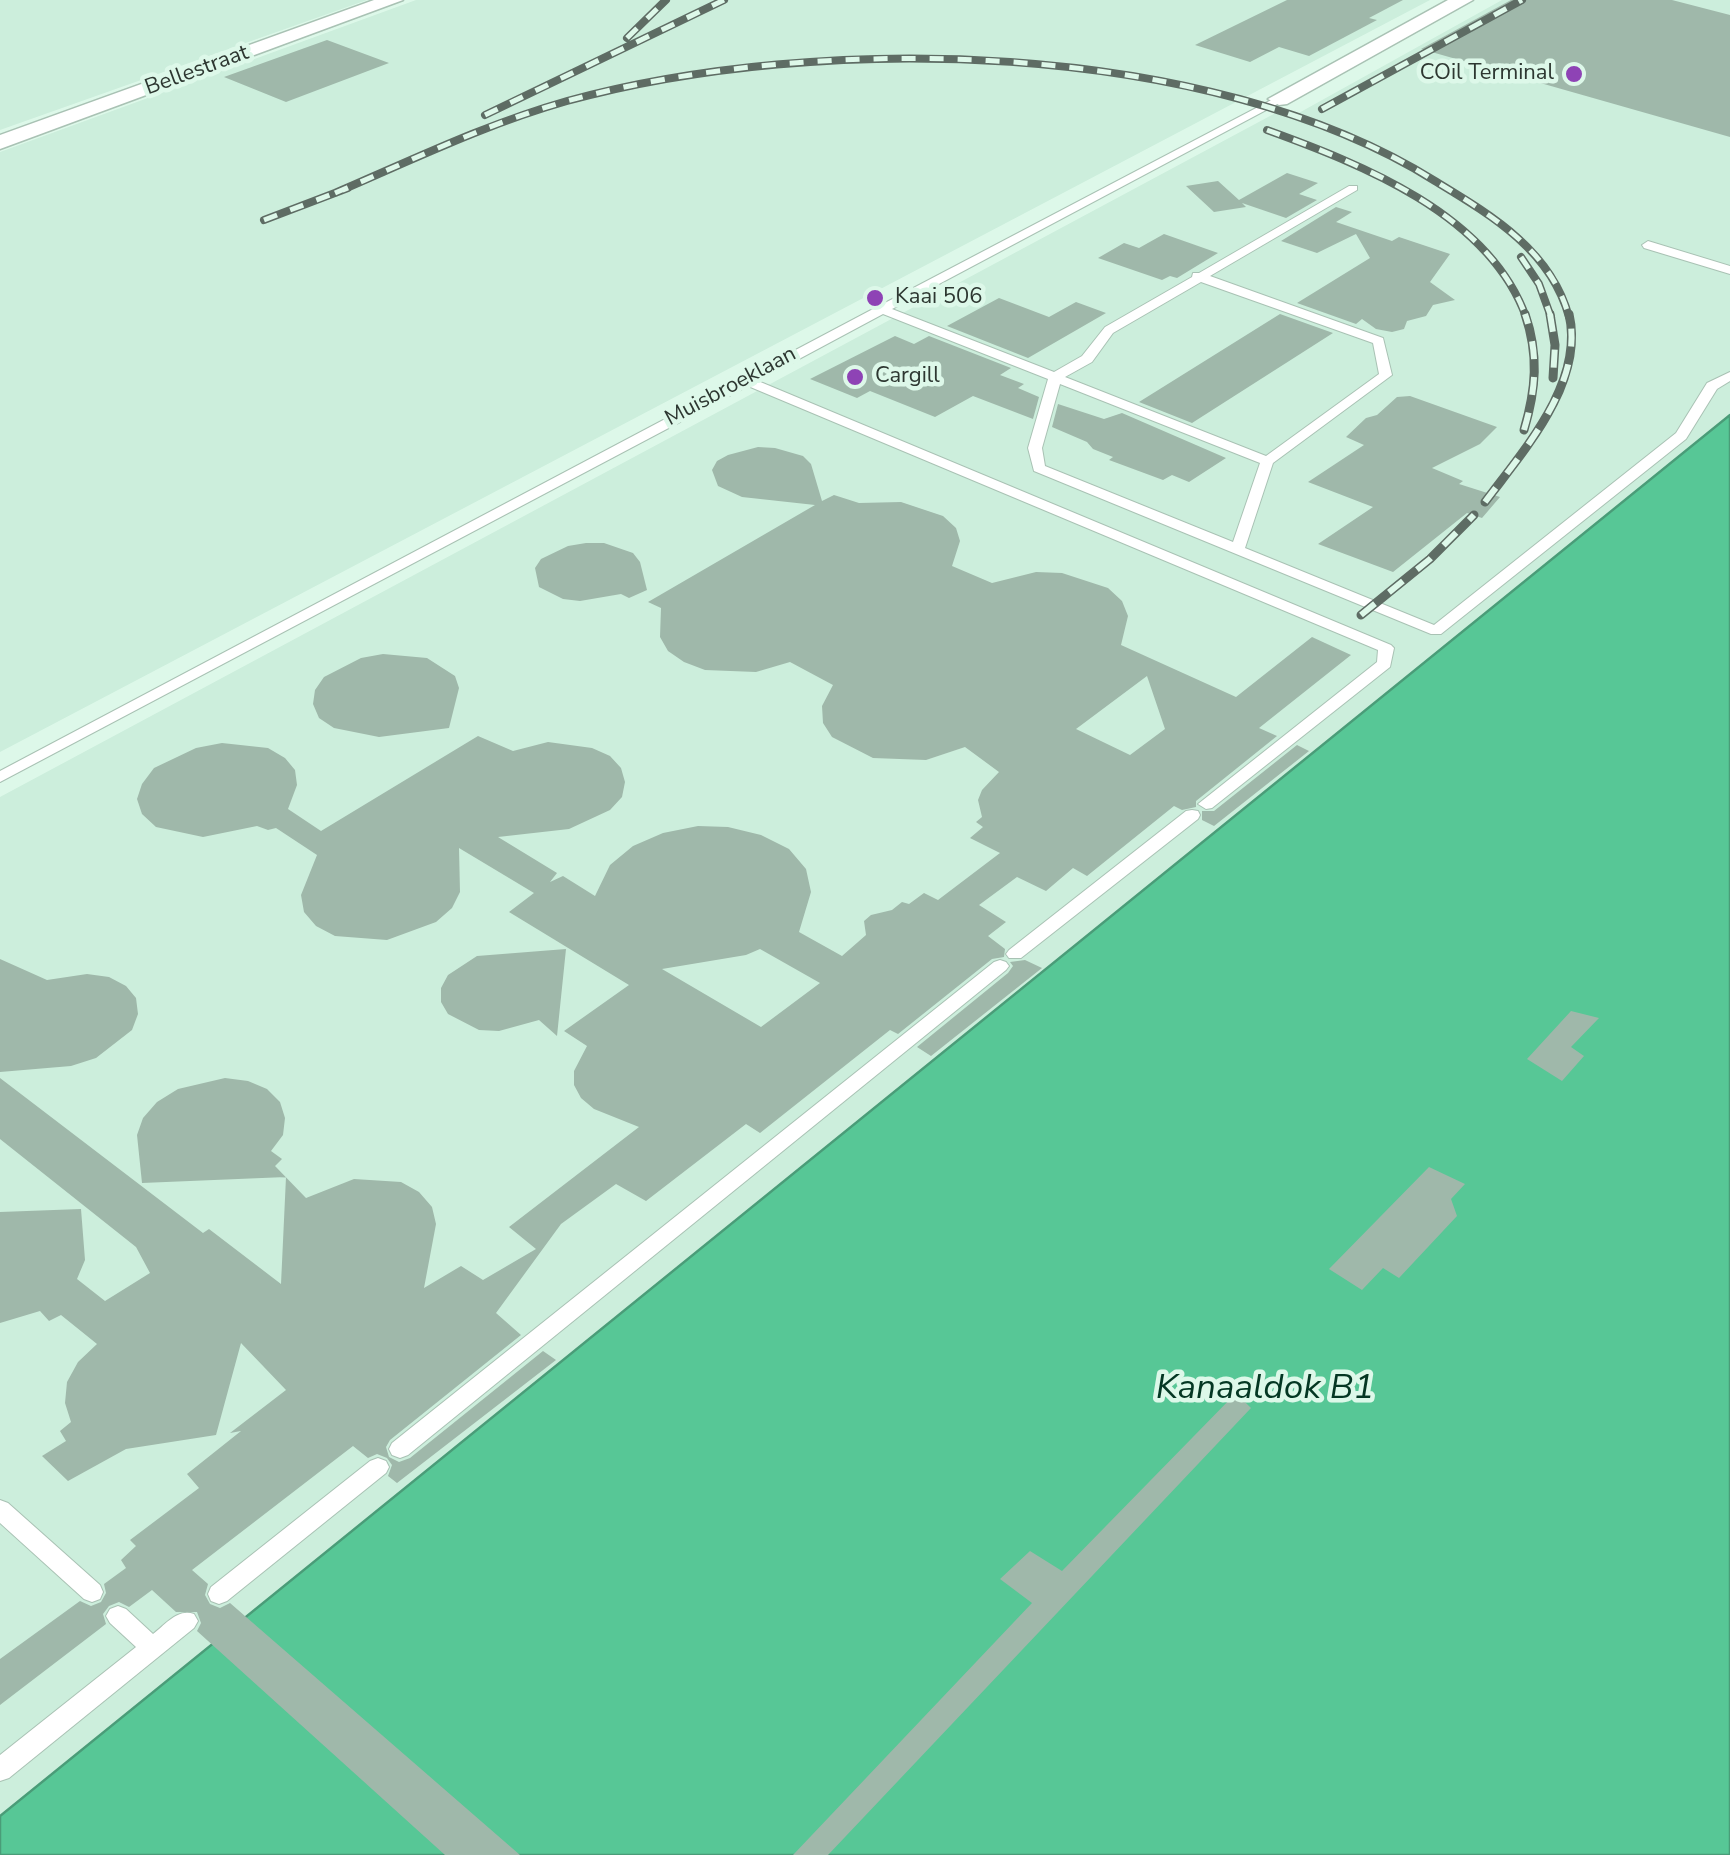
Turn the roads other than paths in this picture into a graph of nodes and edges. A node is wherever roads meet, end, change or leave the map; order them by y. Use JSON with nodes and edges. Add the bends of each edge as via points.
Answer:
{"nodes":[{"id":1,"x":393,"y":0,"type":"edge"},
{"id":2,"x":1464,"y":0,"type":"edge"},
{"id":3,"x":1279,"y":99,"type":"joint"},
{"id":4,"x":0,"y":142,"type":"edge"},
{"id":5,"x":1353,"y":188,"type":"dead end"},
{"id":6,"x":1648,"y":245,"type":"dead end"},
{"id":7,"x":1730,"y":270,"type":"edge"},
{"id":8,"x":1197,"y":276,"type":"junction"},
{"id":9,"x":879,"y":308,"type":"junction"},
{"id":10,"x":1730,"y":376,"type":"edge"},
{"id":11,"x":1055,"y":377,"type":"junction"},
{"id":12,"x":745,"y":380,"type":"junction"},
{"id":13,"x":1267,"y":461,"type":"junction"},
{"id":14,"x":1236,"y":551,"type":"junction"},
{"id":15,"x":0,"y":778,"type":"edge"},
{"id":16,"x":400,"y":1449,"type":"dead end"},
{"id":17,"x":378,"y":1467,"type":"dead end"},
{"id":18,"x":0,"y":1508,"type":"edge"},
{"id":19,"x":92,"y":1592,"type":"dead end"},
{"id":20,"x":219,"y":1594,"type":"dead end"},
{"id":21,"x":118,"y":1616,"type":"dead end"},
{"id":22,"x":186,"y":1621,"type":"dead end"},
{"id":23,"x":152,"y":1648,"type":"junction"},
{"id":24,"x":0,"y":1770,"type":"edge"}],
"edges":[{"from":1,"to":4,"type":"street","name":"Bellestraat"},
{"from":2,"to":3,"type":"street","name":"Muisbroeklaan"},
{"from":3,"to":9,"type":"lane","name":"Muisbroeklaan"},
{"from":5,"to":8,"type":"lane"},
{"from":6,"to":7,"type":"lane"},
{"from":8,"to":11,"type":"lane","via":[[1109,330],[1087,359]]},
{"from":8,"to":13,"type":"lane","via":[[1379,342],[1386,375]]},
{"from":9,"to":11,"type":"lane"},
{"from":9,"to":12,"type":"lane","name":"Muisbroeklaan"},
{"from":10,"to":14,"type":"lane","via":[[1712,386],[1680,436],[1436,631]]},
{"from":11,"to":13,"type":"lane"},
{"from":11,"to":14,"type":"lane","via":[[1035,448],[1040,468]]},
{"from":12,"to":15,"type":"lane","name":"Muisbroeklaan"},
{"from":12,"to":16,"type":"lane","via":[[1386,648],[1385,664]]},
{"from":13,"to":14,"type":"lane"},
{"from":17,"to":20,"type":"lane"},
{"from":18,"to":19,"type":"lane"},
{"from":21,"to":23,"type":"lane"},
{"from":22,"to":23,"type":"lane"},
{"from":23,"to":24,"type":"lane"}]}
